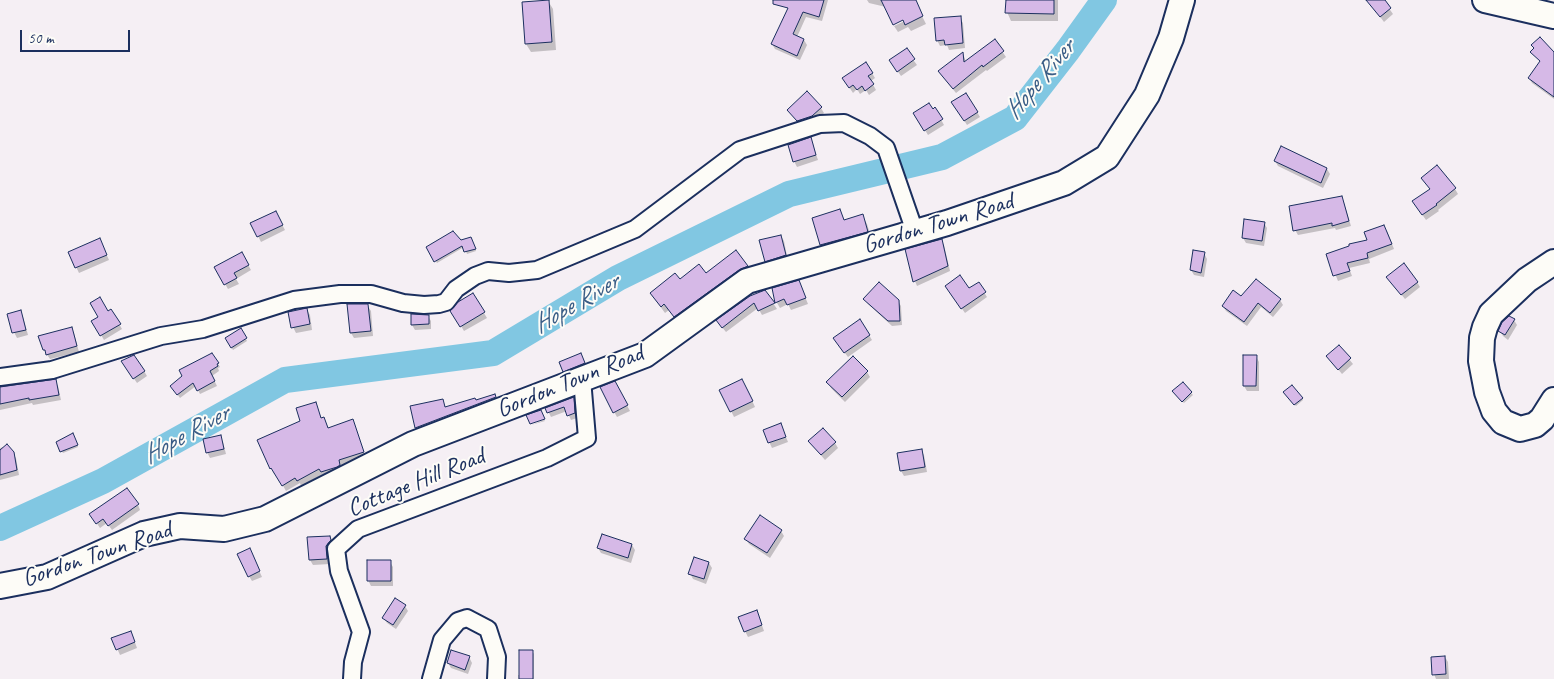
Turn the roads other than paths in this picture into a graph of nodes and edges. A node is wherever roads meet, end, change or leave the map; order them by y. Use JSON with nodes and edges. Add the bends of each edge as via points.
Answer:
{"nodes":[{"id":1,"x":1182,"y":0,"type":"edge"},
{"id":2,"x":1485,"y":0,"type":"edge"},
{"id":3,"x":1554,"y":16,"type":"edge"},
{"id":4,"x":915,"y":232,"type":"junction"},
{"id":5,"x":1554,"y":262,"type":"edge"},
{"id":6,"x":0,"y":377,"type":"edge"},
{"id":7,"x":582,"y":379,"type":"junction"},
{"id":8,"x":1554,"y":400,"type":"edge"},
{"id":9,"x":0,"y":586,"type":"edge"},
{"id":10,"x":352,"y":679,"type":"edge"},
{"id":11,"x":430,"y":679,"type":"edge"},
{"id":12,"x":496,"y":679,"type":"edge"}],
"edges":[{"from":1,"to":4,"type":"street","name":"Gordon Town Road","via":[[1147,95],[1107,157],[1064,183]]},
{"from":2,"to":3,"type":"street"},
{"from":4,"to":6,"type":"street","via":[[886,148],[844,124],[820,124],[740,150],[635,230],[538,270],[488,271],[456,289],[446,302],[403,303],[370,294],[294,300],[52,370]]},
{"from":4,"to":7,"type":"street","name":"Gordon Town Road","via":[[748,281],[645,354]]},
{"from":5,"to":8,"type":"street","via":[[1527,280],[1491,314],[1482,338],[1481,361],[1494,412],[1503,422],[1520,428],[1535,425]]},
{"from":7,"to":9,"type":"street","name":"Gordon Town Road","via":[[413,444],[265,519],[224,529],[180,526],[144,534],[47,577]]},
{"from":7,"to":10,"type":"street","name":"Cottage Hill Road","via":[[587,438],[547,458],[358,529],[336,549],[339,571],[361,632]]},
{"from":11,"to":12,"type":"street","via":[[442,640],[458,622],[467,618],[488,630],[496,657]]}]}
